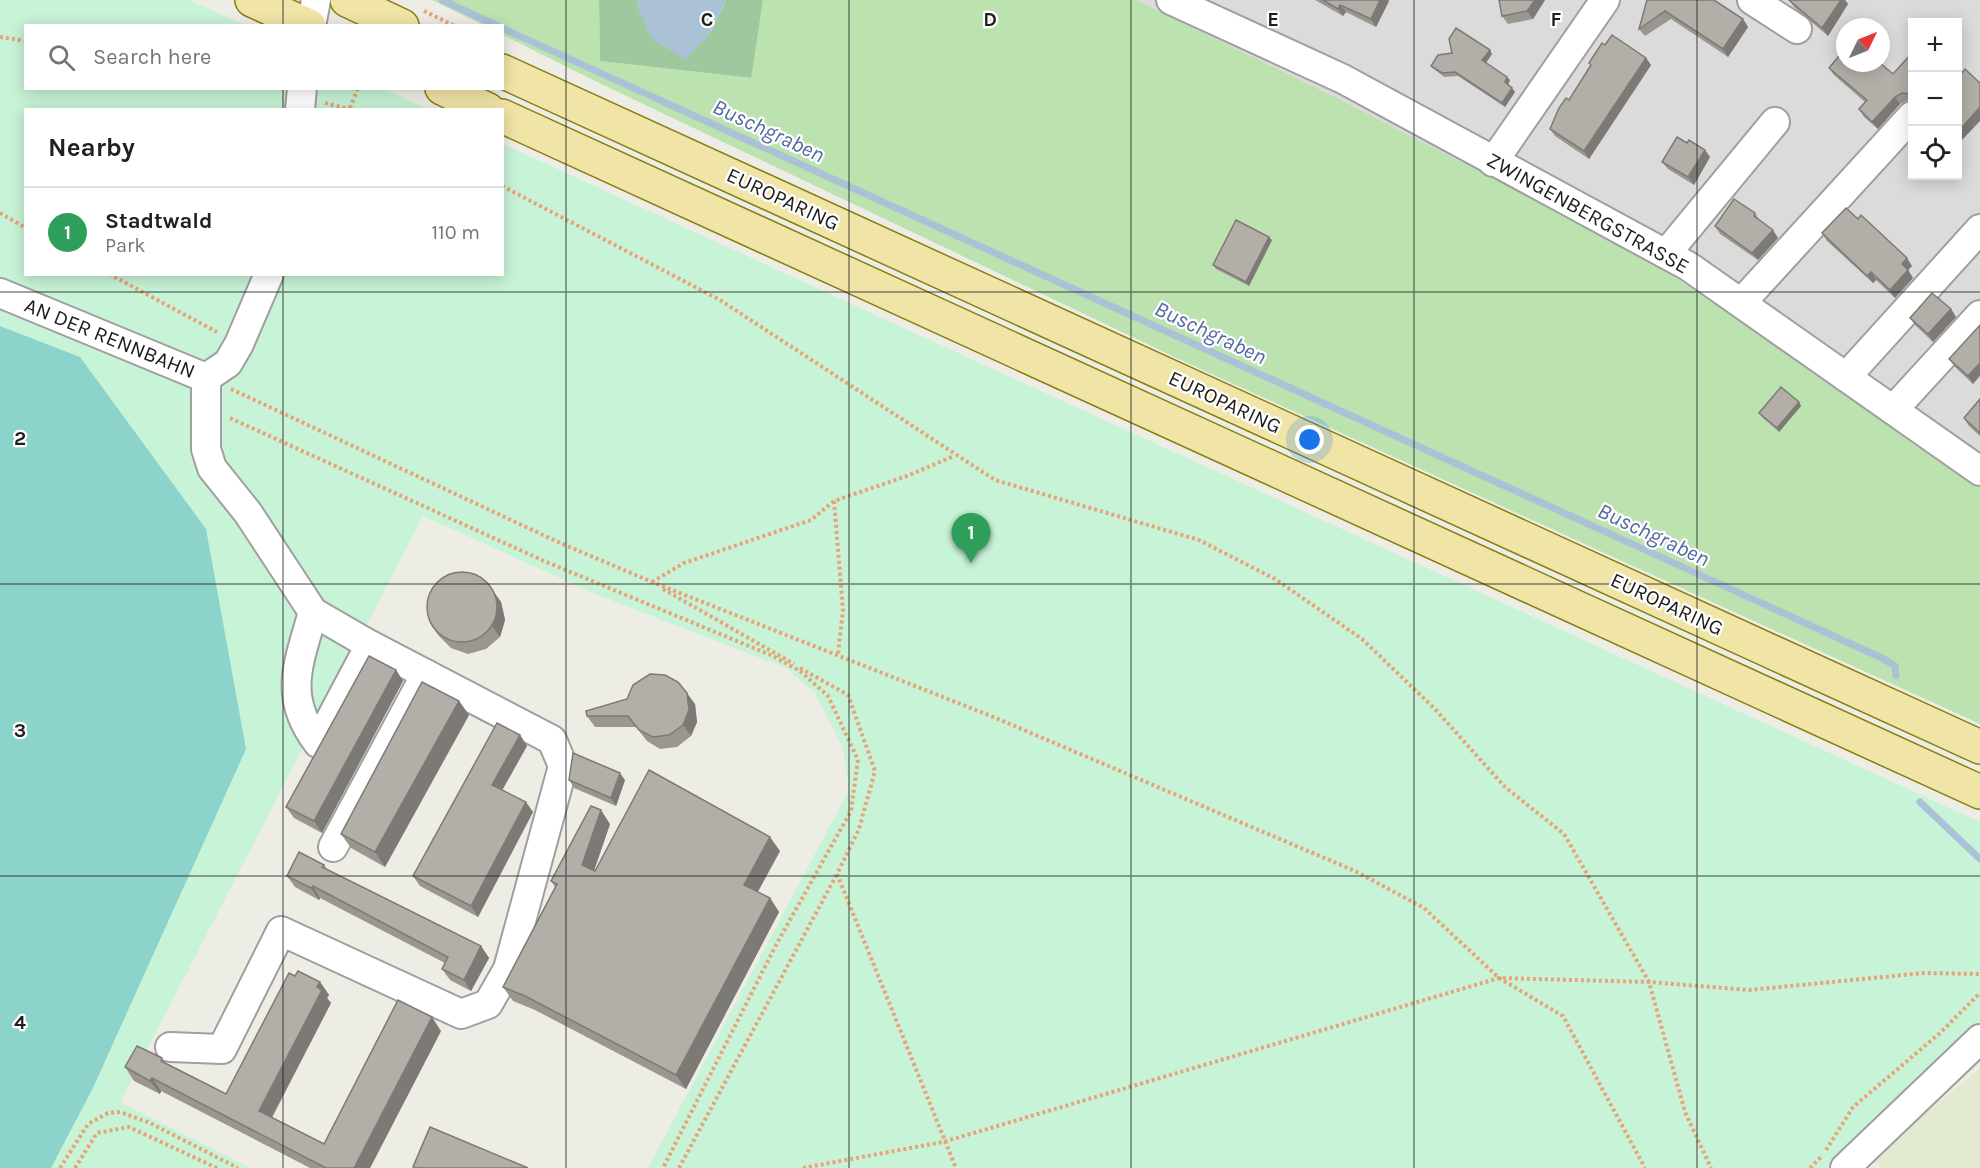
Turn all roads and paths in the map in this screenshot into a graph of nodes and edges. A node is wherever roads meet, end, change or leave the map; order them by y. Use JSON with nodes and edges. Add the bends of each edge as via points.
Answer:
{"nodes":[{"id":1,"x":252,"y":0,"type":"edge"},
{"id":2,"x":316,"y":0,"type":"edge"},
{"id":3,"x":347,"y":0,"type":"edge"},
{"id":4,"x":1171,"y":0,"type":"edge"},
{"id":5,"x":1605,"y":0,"type":"edge"},
{"id":6,"x":1752,"y":0,"type":"edge"},
{"id":7,"x":306,"y":24,"type":"edge"},
{"id":8,"x":310,"y":24,"type":"edge"},
{"id":9,"x":398,"y":24,"type":"edge"},
{"id":10,"x":1797,"y":29,"type":"dead end"},
{"id":11,"x":0,"y":37,"type":"edge"},
{"id":12,"x":24,"y":41,"type":"edge"},
{"id":13,"x":504,"y":72,"type":"edge"},
{"id":14,"x":302,"y":90,"type":"edge"},
{"id":15,"x":357,"y":90,"type":"edge"},
{"id":16,"x":446,"y":90,"type":"edge"},
{"id":17,"x":300,"y":108,"type":"edge"},
{"id":18,"x":350,"y":108,"type":"edge"},
{"id":19,"x":484,"y":108,"type":"edge"},
{"id":20,"x":504,"y":117,"type":"edge"},
{"id":21,"x":1908,"y":120,"type":"edge"},
{"id":22,"x":1775,"y":122,"type":"dead end"},
{"id":23,"x":1493,"y":162,"type":"junction"},
{"id":24,"x":504,"y":187,"type":"edge"},
{"id":25,"x":0,"y":213,"type":"edge"},
{"id":26,"x":24,"y":227,"type":"edge"},
{"id":27,"x":1980,"y":229,"type":"edge"},
{"id":28,"x":1666,"y":254,"type":"junction"},
{"id":29,"x":113,"y":276,"type":"edge"},
{"id":30,"x":268,"y":276,"type":"edge"},
{"id":31,"x":0,"y":292,"type":"edge"},
{"id":32,"x":1741,"y":303,"type":"junction"},
{"id":33,"x":1980,"y":315,"type":"edge"},
{"id":34,"x":239,"y":344,"type":"junction"},
{"id":35,"x":1846,"y":377,"type":"junction"},
{"id":36,"x":206,"y":383,"type":"junction"},
{"id":37,"x":1893,"y":410,"type":"junction"},
{"id":38,"x":954,"y":456,"type":"junction"},
{"id":39,"x":1980,"y":471,"type":"edge"},
{"id":40,"x":834,"y":501,"type":"junction"},
{"id":41,"x":652,"y":582,"type":"junction"},
{"id":42,"x":313,"y":612,"type":"junction"},
{"id":43,"x":370,"y":645,"type":"junction"},
{"id":44,"x":838,"y":654,"type":"junction"},
{"id":45,"x":426,"y":674,"type":"junction"},
{"id":46,"x":1980,"y":747,"type":"edge"},
{"id":47,"x":1980,"y":792,"type":"edge"},
{"id":48,"x":333,"y":847,"type":"dead end"},
{"id":49,"x":837,"y":874,"type":"junction"},
{"id":50,"x":1980,"y":974,"type":"edge"},
{"id":51,"x":1499,"y":978,"type":"junction"},
{"id":52,"x":1649,"y":982,"type":"junction"},
{"id":53,"x":1980,"y":993,"type":"edge"},
{"id":54,"x":1980,"y":1039,"type":"edge"},
{"id":55,"x":170,"y":1047,"type":"dead end"},
{"id":56,"x":943,"y":1142,"type":"junction"},
{"id":57,"x":60,"y":1168,"type":"edge"},
{"id":58,"x":75,"y":1168,"type":"edge"},
{"id":59,"x":217,"y":1168,"type":"edge"},
{"id":60,"x":238,"y":1168,"type":"edge"},
{"id":61,"x":663,"y":1168,"type":"edge"},
{"id":62,"x":679,"y":1168,"type":"edge"},
{"id":63,"x":802,"y":1168,"type":"edge"},
{"id":64,"x":956,"y":1168,"type":"edge"},
{"id":65,"x":1645,"y":1168,"type":"edge"},
{"id":66,"x":1710,"y":1168,"type":"edge"},
{"id":67,"x":1810,"y":1168,"type":"edge"},
{"id":68,"x":1845,"y":1168,"type":"edge"}],
"edges":[{"from":1,"to":7,"type":"main road"},
{"from":2,"to":8,"type":"street"},
{"from":3,"to":9,"type":"main road"},
{"from":4,"to":23,"type":"street","name":"ZWINGENBERGSTRASSE","via":[[1344,79]]},
{"from":5,"to":23,"type":"street"},
{"from":6,"to":10,"type":"street"},
{"from":11,"to":12,"type":"path"},
{"from":13,"to":46,"type":"main road","name":"EUROPARING"},
{"from":14,"to":17,"type":"street"},
{"from":15,"to":18,"type":"path"},
{"from":16,"to":19,"type":"main road"},
{"from":20,"to":47,"type":"main road","name":"EUROPARING"},
{"from":21,"to":32,"type":"street"},
{"from":22,"to":28,"type":"street"},
{"from":23,"to":28,"type":"street","name":"ZWINGENBERGSTRASSE"},
{"from":24,"to":38,"type":"path","via":[[720,300]]},
{"from":25,"to":26,"type":"path"},
{"from":27,"to":35,"type":"street"},
{"from":28,"to":32,"type":"street","name":"ZWINGENBERGSTRASSE"},
{"from":29,"to":34,"type":"path"},
{"from":30,"to":34,"type":"street","name":"AN DER RENNBAHN"},
{"from":31,"to":36,"type":"street","name":"AN DER RENNBAHN"},
{"from":32,"to":35,"type":"street","name":"ZWINGENBERGSTRASSE"},
{"from":33,"to":37,"type":"street"},
{"from":34,"to":36,"type":"street","name":"AN DER RENNBAHN","via":[[228,363]]},
{"from":35,"to":37,"type":"street","name":"ZWINGENBERGSTRASSE"},
{"from":36,"to":41,"type":"path"},
{"from":36,"to":42,"type":"street","via":[[206,449],[213,468],[248,513]]},
{"from":36,"to":61,"type":"path","via":[[221,414],[544,561],[773,656],[800,670],[828,696],[858,760],[851,811],[777,944]]},
{"from":37,"to":39,"type":"street","name":"ZWINGENBERGSTRASSE"},
{"from":38,"to":40,"type":"path"},
{"from":38,"to":52,"type":"path","via":[[995,480],[1199,540],[1275,579],[1362,639],[1434,708],[1505,787],[1564,834]]},
{"from":40,"to":41,"type":"path","via":[[811,520],[684,563]]},
{"from":40,"to":44,"type":"path","via":[[843,609]]},
{"from":41,"to":44,"type":"path"},
{"from":41,"to":49,"type":"path","via":[[848,695],[875,771],[859,829]]},
{"from":42,"to":43,"type":"street"},
{"from":42,"to":43,"type":"street","via":[[295,678],[302,723],[318,743]]},
{"from":43,"to":45,"type":"street"},
{"from":44,"to":51,"type":"path","via":[[1355,871],[1424,908]]},
{"from":45,"to":48,"type":"street"},
{"from":45,"to":55,"type":"street","via":[[552,740],[563,766],[508,969],[488,1004],[461,1014],[281,931],[222,1049]]},
{"from":49,"to":56,"type":"path"},
{"from":49,"to":62,"type":"path"},
{"from":50,"to":52,"type":"path","via":[[1924,974],[1749,990]]},
{"from":51,"to":52,"type":"path"},
{"from":51,"to":56,"type":"path"},
{"from":51,"to":65,"type":"path","via":[[1563,1016]]},
{"from":52,"to":66,"type":"path","via":[[1685,1112]]},
{"from":53,"to":67,"type":"path","via":[[1940,1034],[1853,1107]]},
{"from":54,"to":68,"type":"street"},
{"from":56,"to":63,"type":"path"},
{"from":56,"to":64,"type":"path"},
{"from":57,"to":60,"type":"path","via":[[88,1124],[108,1113],[120,1112]]},
{"from":58,"to":59,"type":"path","via":[[97,1133],[129,1127]]}]}
